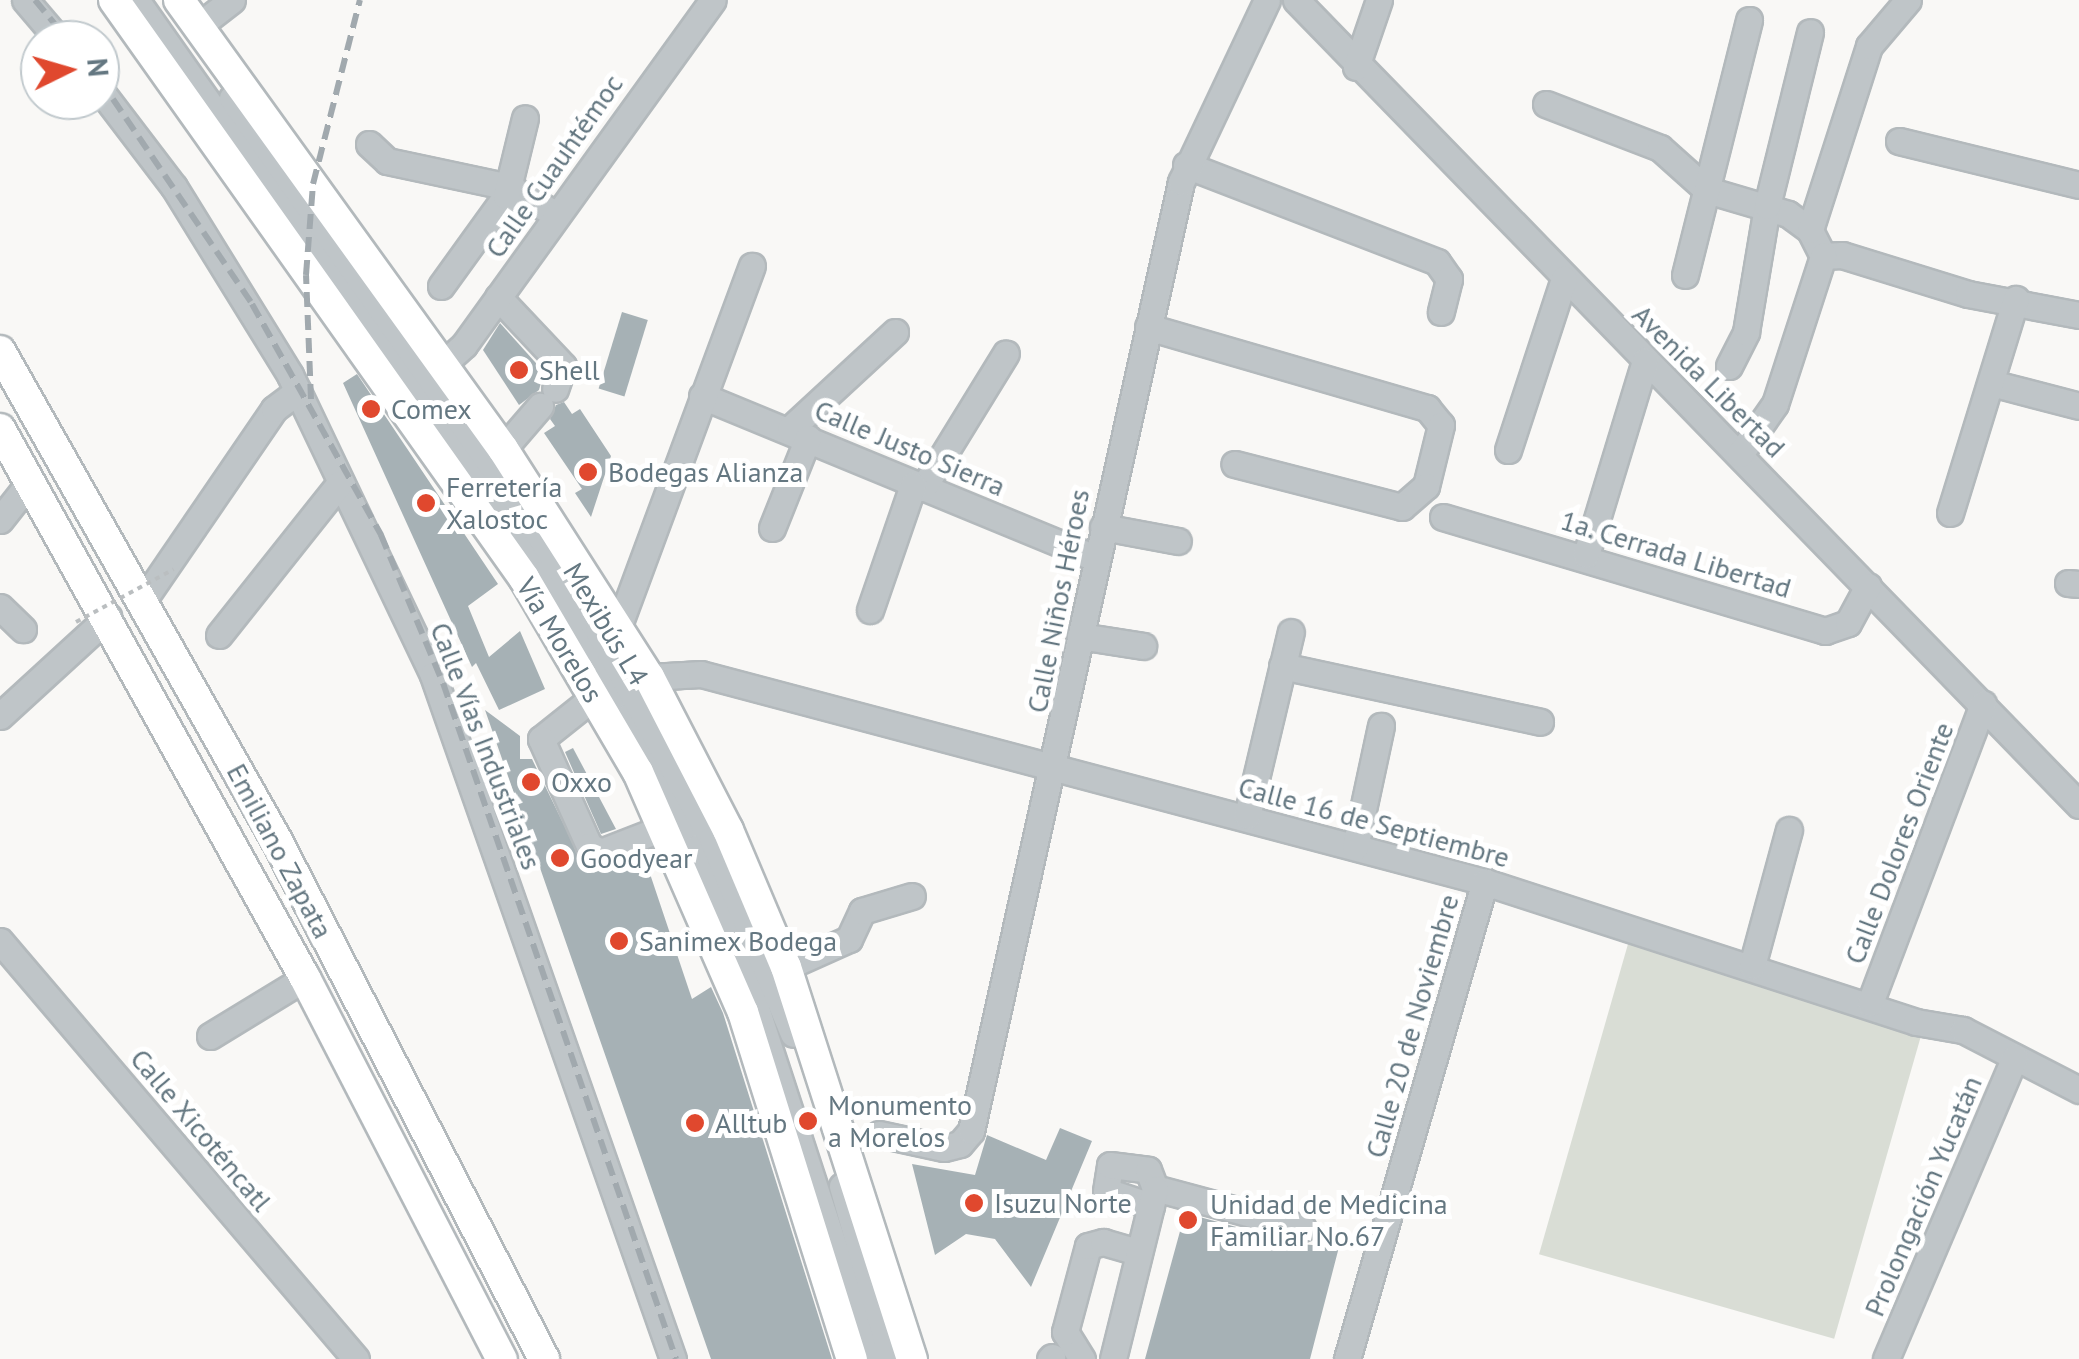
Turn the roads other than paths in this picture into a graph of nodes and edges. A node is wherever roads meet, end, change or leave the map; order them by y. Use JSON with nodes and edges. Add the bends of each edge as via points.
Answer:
{"nodes":[{"id":1,"x":25,"y":0,"type":"edge"},
{"id":2,"x":114,"y":0,"type":"edge"},
{"id":3,"x":136,"y":0,"type":"edge"},
{"id":4,"x":164,"y":0,"type":"edge"},
{"id":5,"x":179,"y":0,"type":"edge"},
{"id":6,"x":232,"y":0,"type":"edge"},
{"id":7,"x":713,"y":0,"type":"edge"},
{"id":8,"x":1267,"y":0,"type":"edge"},
{"id":9,"x":1296,"y":0,"type":"edge"},
{"id":10,"x":1379,"y":0,"type":"edge"},
{"id":11,"x":1908,"y":0,"type":"edge"},
{"id":12,"x":42,"y":20,"type":"edge"},
{"id":13,"x":1749,"y":20,"type":"dead end"},
{"id":14,"x":197,"y":27,"type":"junction"},
{"id":15,"x":1810,"y":32,"type":"dead end"},
{"id":16,"x":1356,"y":66,"type":"junction"},
{"id":17,"x":1546,"y":104,"type":"dead end"},
{"id":18,"x":120,"y":116,"type":"edge"},
{"id":19,"x":525,"y":118,"type":"dead end"},
{"id":20,"x":1899,"y":141,"type":"dead end"},
{"id":21,"x":369,"y":144,"type":"dead end"},
{"id":22,"x":1186,"y":164,"type":"junction"},
{"id":23,"x":2079,"y":186,"type":"edge"},
{"id":24,"x":509,"y":187,"type":"junction"},
{"id":25,"x":1707,"y":190,"type":"junction"},
{"id":26,"x":1767,"y":206,"type":"junction"},
{"id":27,"x":555,"y":214,"type":"junction"},
{"id":28,"x":1810,"y":230,"type":"junction"},
{"id":29,"x":1822,"y":256,"type":"junction"},
{"id":30,"x":752,"y":266,"type":"dead end"},
{"id":31,"x":1685,"y":275,"type":"dead end"},
{"id":32,"x":1564,"y":279,"type":"junction"},
{"id":33,"x":441,"y":286,"type":"dead end"},
{"id":34,"x":498,"y":298,"type":"junction"},
{"id":35,"x":2016,"y":300,"type":"junction"},
{"id":36,"x":1441,"y":312,"type":"dead end"},
{"id":37,"x":2079,"y":315,"type":"edge"},
{"id":38,"x":1148,"y":327,"type":"junction"},
{"id":39,"x":895,"y":332,"type":"dead end"},
{"id":40,"x":0,"y":352,"type":"edge"},
{"id":41,"x":1006,"y":353,"type":"dead end"},
{"id":42,"x":1644,"y":361,"type":"junction"},
{"id":43,"x":443,"y":364,"type":"junction"},
{"id":44,"x":1728,"y":366,"type":"dead end"},
{"id":45,"x":1991,"y":382,"type":"junction"},
{"id":46,"x":298,"y":391,"type":"junction"},
{"id":47,"x":702,"y":396,"type":"junction"},
{"id":48,"x":2079,"y":406,"type":"edge"},
{"id":49,"x":0,"y":429,"type":"edge"},
{"id":50,"x":799,"y":434,"type":"junction"},
{"id":51,"x":503,"y":449,"type":"junction"},
{"id":52,"x":1508,"y":450,"type":"dead end"},
{"id":53,"x":1740,"y":454,"type":"junction"},
{"id":54,"x":1234,"y":464,"type":"dead end"},
{"id":55,"x":30,"y":482,"type":"junction"},
{"id":56,"x":340,"y":484,"type":"junction"},
{"id":57,"x":918,"y":487,"type":"junction"},
{"id":58,"x":1950,"y":512,"type":"dead end"},
{"id":59,"x":1443,"y":518,"type":"dead end"},
{"id":60,"x":0,"y":520,"type":"edge"},
{"id":61,"x":1102,"y":527,"type":"junction"},
{"id":62,"x":772,"y":528,"type":"dead end"},
{"id":63,"x":1178,"y":541,"type":"dead end"},
{"id":64,"x":1586,"y":556,"type":"junction"},
{"id":65,"x":1095,"y":558,"type":"junction"},
{"id":66,"x":1868,"y":586,"type":"junction"},
{"id":67,"x":142,"y":602,"type":"junction"},
{"id":68,"x":0,"y":607,"type":"edge"},
{"id":69,"x":870,"y":610,"type":"dead end"},
{"id":70,"x":108,"y":617,"type":"junction"},
{"id":71,"x":618,"y":625,"type":"junction"},
{"id":72,"x":22,"y":630,"type":"dead end"},
{"id":73,"x":1290,"y":632,"type":"dead end"},
{"id":74,"x":219,"y":635,"type":"dead end"},
{"id":75,"x":1080,"y":636,"type":"junction"},
{"id":76,"x":1142,"y":646,"type":"dead end"},
{"id":77,"x":1282,"y":666,"type":"junction"},
{"id":78,"x":649,"y":677,"type":"junction"},
{"id":79,"x":594,"y":696,"type":"junction"},
{"id":80,"x":1984,"y":704,"type":"junction"},
{"id":81,"x":0,"y":716,"type":"edge"},
{"id":82,"x":1540,"y":722,"type":"dead end"},
{"id":83,"x":1381,"y":726,"type":"dead end"},
{"id":84,"x":1056,"y":769,"type":"junction"},
{"id":85,"x":2079,"y":804,"type":"edge"},
{"id":86,"x":1247,"y":816,"type":"junction"},
{"id":87,"x":665,"y":827,"type":"junction"},
{"id":88,"x":1789,"y":830,"type":"dead end"},
{"id":89,"x":1354,"y":847,"type":"junction"},
{"id":90,"x":1485,"y":882,"type":"junction"},
{"id":91,"x":912,"y":896,"type":"dead end"},
{"id":92,"x":0,"y":941,"type":"edge"},
{"id":93,"x":1752,"y":966,"type":"junction"},
{"id":94,"x":786,"y":967,"type":"junction"},
{"id":95,"x":305,"y":978,"type":"junction"},
{"id":96,"x":1870,"y":1003,"type":"junction"},
{"id":97,"x":210,"y":1036,"type":"dead end"},
{"id":98,"x":2015,"y":1057,"type":"junction"},
{"id":99,"x":2073,"y":1088,"type":"edge"},
{"id":100,"x":879,"y":1134,"type":"dead end"},
{"id":101,"x":1303,"y":1228,"type":"dead end"},
{"id":102,"x":1138,"y":1252,"type":"junction"},
{"id":103,"x":356,"y":1359,"type":"edge"},
{"id":104,"x":502,"y":1359,"type":"edge"},
{"id":105,"x":544,"y":1359,"type":"edge"},
{"id":106,"x":672,"y":1359,"type":"edge"},
{"id":107,"x":852,"y":1359,"type":"edge"},
{"id":108,"x":871,"y":1359,"type":"edge"},
{"id":109,"x":892,"y":1359,"type":"edge"},
{"id":110,"x":912,"y":1359,"type":"edge"},
{"id":111,"x":1082,"y":1359,"type":"edge"},
{"id":112,"x":1112,"y":1359,"type":"edge"},
{"id":113,"x":1347,"y":1359,"type":"edge"},
{"id":114,"x":1886,"y":1359,"type":"edge"}],
"edges":[{"from":1,"to":12,"type":"street"},
{"from":2,"to":79,"type":"main road","name":"Vía Morelos","via":[[524,578]]},
{"from":3,"to":108,"type":"street","name":"Mexibús L4","via":[[498,510],[628,716],[727,925]]},
{"from":4,"to":109,"type":"street","name":"Mexibús L4","via":[[528,517],[652,724],[712,839],[808,1072]]},
{"from":5,"to":14,"type":"main road","name":"Vía Morelos"},
{"from":6,"to":14,"type":"street"},
{"from":7,"to":27,"type":"street","name":"Calle Cuauhtémoc"},
{"from":8,"to":22,"type":"street","name":"Calle Niños Héroes"},
{"from":9,"to":16,"type":"street","name":"Avenida Libertad"},
{"from":10,"to":16,"type":"street"},
{"from":11,"to":28,"type":"street","via":[[1868,46]]},
{"from":13,"to":25,"type":"street"},
{"from":14,"to":43,"type":"main road","name":"Vía Morelos"},
{"from":15,"to":26,"type":"street"},
{"from":16,"to":32,"type":"street","name":"Avenida Libertad"},
{"from":17,"to":25,"type":"street","via":[[1660,148]]},
{"from":18,"to":46,"type":"street","name":"Calle Vías Industriales","via":[[174,186]]},
{"from":19,"to":24,"type":"street"},
{"from":20,"to":23,"type":"street"},
{"from":21,"to":24,"type":"street","via":[[387,162]]},
{"from":22,"to":36,"type":"street","via":[[1437,262],[1448,279]]},
{"from":22,"to":38,"type":"street","name":"Calle Niños Héroes"},
{"from":24,"to":27,"type":"street"},
{"from":24,"to":33,"type":"street"},
{"from":25,"to":26,"type":"street"},
{"from":25,"to":31,"type":"street"},
{"from":26,"to":28,"type":"street"},
{"from":26,"to":44,"type":"street","via":[[1746,332]]},
{"from":27,"to":34,"type":"street","name":"Calle Cuauhtémoc"},
{"from":28,"to":29,"type":"street"},
{"from":29,"to":35,"type":"street"},
{"from":29,"to":53,"type":"street","via":[[1776,404]]},
{"from":30,"to":47,"type":"street"},
{"from":32,"to":42,"type":"street","name":"Avenida Libertad"},
{"from":32,"to":52,"type":"street"},
{"from":34,"to":43,"type":"street","name":"Calle Cuauhtémoc"},
{"from":34,"to":51,"type":"street","via":[[564,366],[548,397]]},
{"from":35,"to":37,"type":"street"},
{"from":35,"to":45,"type":"street"},
{"from":38,"to":54,"type":"street","via":[[1427,408],[1441,424],[1426,486],[1402,506]]},
{"from":38,"to":61,"type":"street","name":"Calle Niños Héroes"},
{"from":39,"to":50,"type":"street"},
{"from":40,"to":67,"type":"main road","name":"Emiliano Zapata"},
{"from":41,"to":57,"type":"street"},
{"from":42,"to":53,"type":"street","name":"Avenida Libertad"},
{"from":42,"to":64,"type":"street"},
{"from":43,"to":51,"type":"main road","name":"Vía Morelos"},
{"from":45,"to":48,"type":"street"},
{"from":45,"to":58,"type":"street"},
{"from":46,"to":56,"type":"street","name":"Calle Vías Industriales"},
{"from":46,"to":67,"type":"street","via":[[274,409]]},
{"from":47,"to":50,"type":"street","name":"Calle Justo Sierra"},
{"from":47,"to":71,"type":"street"},
{"from":49,"to":55,"type":"main road","name":"Emiliano Zapata"},
{"from":50,"to":57,"type":"street","name":"Calle Justo Sierra"},
{"from":50,"to":62,"type":"street"},
{"from":51,"to":71,"type":"main road","name":"Vía Morelos"},
{"from":53,"to":66,"type":"street","name":"Avenida Libertad"},
{"from":55,"to":60,"type":"street"},
{"from":55,"to":70,"type":"main road","name":"Emiliano Zapata"},
{"from":56,"to":74,"type":"street"},
{"from":56,"to":106,"type":"street","name":"Calle Vías Industriales","via":[[433,675]]},
{"from":57,"to":65,"type":"street","name":"Calle Justo Sierra"},
{"from":57,"to":69,"type":"street"},
{"from":59,"to":64,"type":"street","name":"1a. Cerrada Libertad"},
{"from":61,"to":63,"type":"street"},
{"from":61,"to":65,"type":"street","name":"Calle Niños Héroes"},
{"from":64,"to":66,"type":"street","name":"1a. Cerrada Libertad","via":[[1824,631],[1848,623]]},
{"from":65,"to":75,"type":"street","name":"Calle Niños Héroes"},
{"from":66,"to":80,"type":"street","name":"Avenida Libertad"},
{"from":67,"to":105,"type":"main road","name":"Emiliano Zapata","via":[[276,839]]},
{"from":68,"to":72,"type":"street"},
{"from":70,"to":81,"type":"street"},
{"from":70,"to":95,"type":"main road","name":"Emiliano Zapata"},
{"from":71,"to":78,"type":"main road","name":"Vía Morelos"},
{"from":73,"to":77,"type":"street"},
{"from":75,"to":76,"type":"street"},
{"from":75,"to":84,"type":"street","name":"Calle Niños Héroes"},
{"from":77,"to":82,"type":"street"},
{"from":77,"to":86,"type":"street"},
{"from":78,"to":84,"type":"street","name":"Calle 16 de Septiembre","via":[[700,674]]},
{"from":78,"to":94,"type":"main road","name":"Vía Morelos","via":[[728,830]]},
{"from":79,"to":87,"type":"main road","name":"Vía Morelos"},
{"from":79,"to":87,"type":"street","via":[[542,739],[588,846],[601,852]]},
{"from":80,"to":85,"type":"street","name":"Avenida Libertad"},
{"from":80,"to":96,"type":"street","name":"Calle Dolores Oriente"},
{"from":83,"to":89,"type":"street"},
{"from":84,"to":86,"type":"street","name":"Calle 16 de Septiembre"},
{"from":84,"to":100,"type":"street","name":"Calle Niños Héroes","via":[[971,1132],[944,1148]]},
{"from":86,"to":89,"type":"street","name":"Calle 16 de Septiembre"},
{"from":87,"to":107,"type":"main road","name":"Vía Morelos","via":[[755,1044]]},
{"from":88,"to":93,"type":"street"},
{"from":89,"to":90,"type":"street","name":"Calle 16 de Septiembre"},
{"from":90,"to":93,"type":"street","name":"Calle 16 de Septiembre"},
{"from":90,"to":113,"type":"street","name":"Calle 20 de Noviembre"},
{"from":91,"to":94,"type":"street","via":[[862,911],[849,939]]},
{"from":92,"to":103,"type":"street","name":"Calle Xicoténcatl"},
{"from":93,"to":96,"type":"street","name":"Calle 16 de Septiembre"},
{"from":94,"to":110,"type":"main road","name":"Vía Morelos"},
{"from":95,"to":97,"type":"street"},
{"from":95,"to":104,"type":"main road","name":"Emiliano Zapata"},
{"from":96,"to":98,"type":"street","name":"Calle 16 de Septiembre","via":[[1963,1030]]},
{"from":98,"to":99,"type":"street","name":"Calle 16 de Septiembre"},
{"from":98,"to":114,"type":"street","name":"Prolongación Yucatán"},
{"from":101,"to":102,"type":"street","via":[[1153,1197]]},
{"from":102,"to":111,"type":"street","via":[[1103,1242],[1088,1246],[1065,1332]]},
{"from":102,"to":112,"type":"street"}]}
